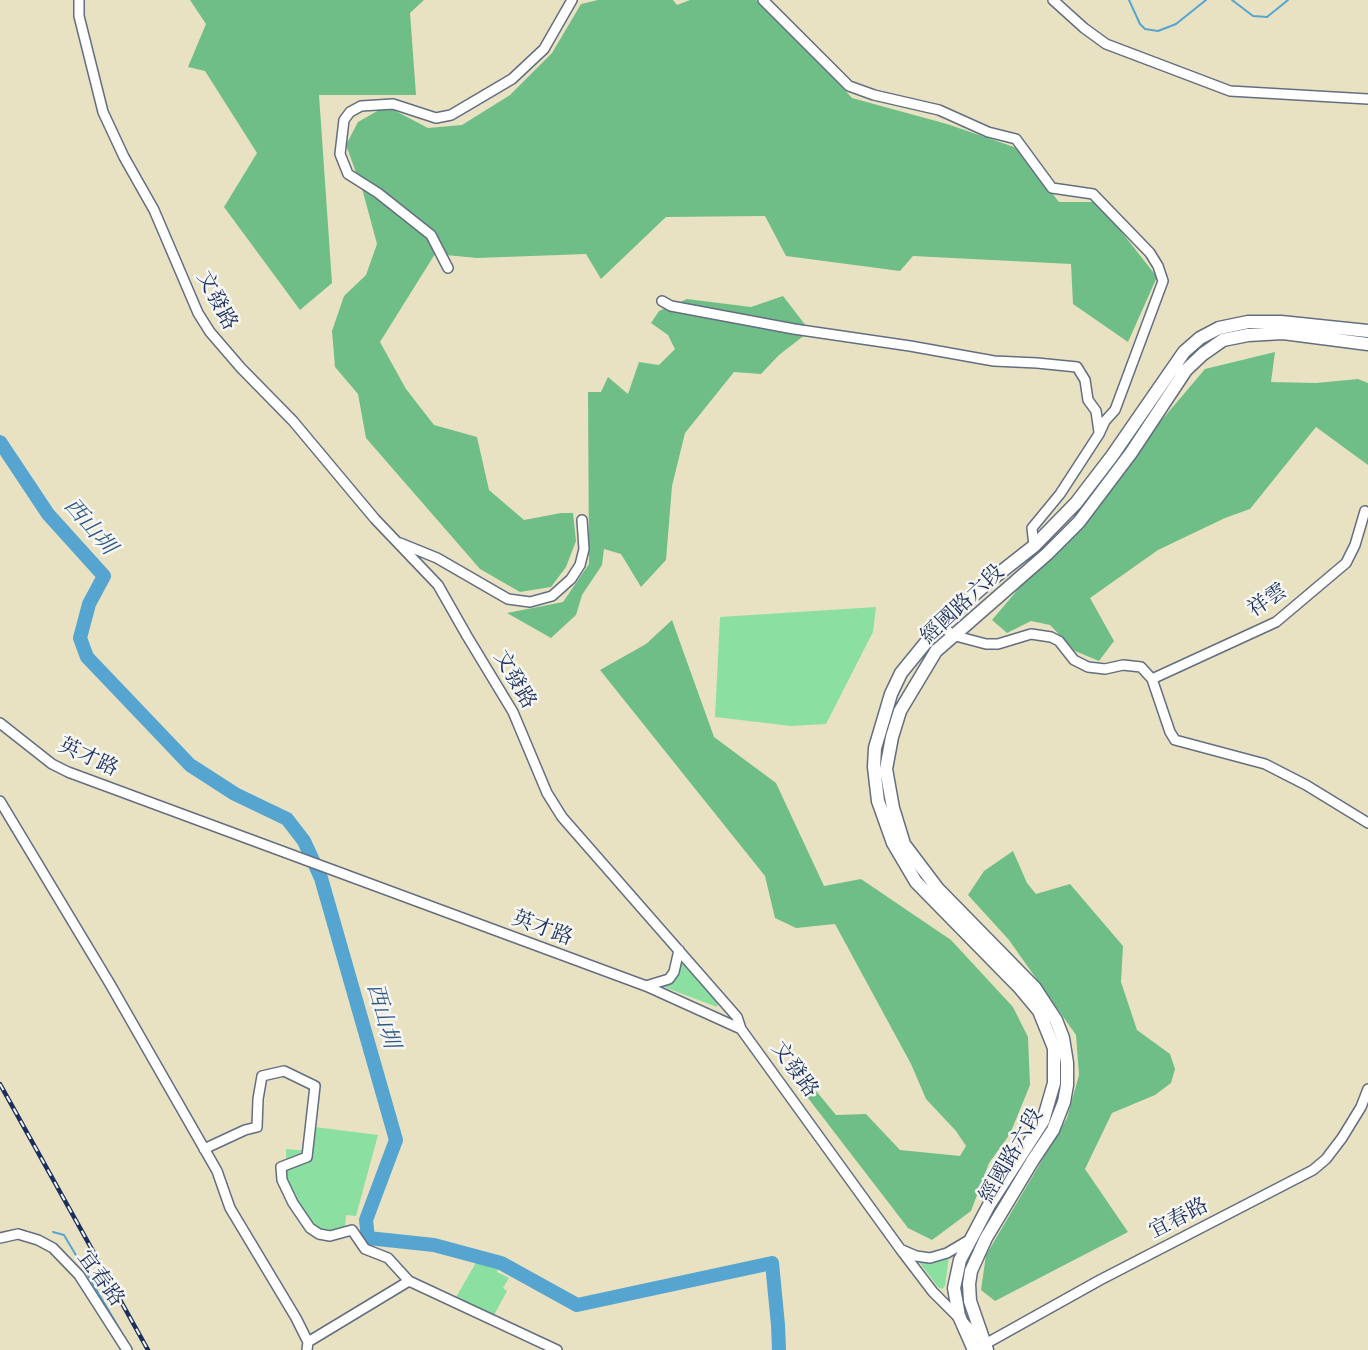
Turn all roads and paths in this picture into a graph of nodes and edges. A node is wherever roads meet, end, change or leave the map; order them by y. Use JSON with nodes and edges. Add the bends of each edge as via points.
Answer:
{"nodes":[{"id":1,"x":78,"y":0,"type":"edge"},
{"id":2,"x":572,"y":0,"type":"edge"},
{"id":3,"x":763,"y":0,"type":"edge"},
{"id":4,"x":1053,"y":0,"type":"edge"},
{"id":5,"x":1368,"y":99,"type":"edge"},
{"id":6,"x":448,"y":268,"type":"dead end"},
{"id":7,"x":662,"y":302,"type":"dead end"},
{"id":8,"x":1368,"y":331,"type":"edge"},
{"id":9,"x":1368,"y":344,"type":"edge"},
{"id":10,"x":1099,"y":434,"type":"junction"},
{"id":11,"x":1365,"y":511,"type":"dead end"},
{"id":12,"x":582,"y":520,"type":"dead end"},
{"id":13,"x":395,"y":541,"type":"junction"},
{"id":14,"x":1034,"y":546,"type":"junction"},
{"id":15,"x":1043,"y":557,"type":"junction"},
{"id":16,"x":940,"y":624,"type":"junction"},
{"id":17,"x":952,"y":635,"type":"junction"},
{"id":18,"x":1152,"y":679,"type":"junction"},
{"id":19,"x":0,"y":723,"type":"edge"},
{"id":20,"x":0,"y":801,"type":"edge"},
{"id":21,"x":1368,"y":823,"type":"edge"},
{"id":22,"x":679,"y":950,"type":"junction"},
{"id":23,"x":646,"y":986,"type":"junction"},
{"id":24,"x":741,"y":1029,"type":"junction"},
{"id":25,"x":1368,"y":1089,"type":"edge"},
{"id":26,"x":1049,"y":1123,"type":"junction"},
{"id":27,"x":204,"y":1149,"type":"junction"},
{"id":28,"x":0,"y":1238,"type":"edge"},
{"id":29,"x":969,"y":1240,"type":"junction"},
{"id":30,"x":901,"y":1250,"type":"junction"},
{"id":31,"x":409,"y":1281,"type":"junction"},
{"id":32,"x":959,"y":1316,"type":"junction"},
{"id":33,"x":308,"y":1346,"type":"edge"},
{"id":34,"x":981,"y":1349,"type":"edge"},
{"id":35,"x":127,"y":1350,"type":"edge"},
{"id":36,"x":557,"y":1350,"type":"edge"}],
"edges":[{"from":1,"to":13,"type":"street","name":"文發路","via":[[104,112],[154,210],[198,313],[220,346],[293,421]]},
{"from":2,"to":6,"type":"street","via":[[544,49],[512,79],[451,115],[436,118],[393,104],[361,106],[344,120],[340,154],[348,174],[431,235]]},
{"from":3,"to":10,"type":"street","via":[[849,86],[939,110],[1016,140],[1052,188],[1093,194],[1150,253],[1163,281],[1115,410]]},
{"from":4,"to":5,"type":"street","via":[[1106,44],[1230,91]]},
{"from":7,"to":10,"type":"street","via":[[794,329],[994,362],[1077,368],[1096,411]]},
{"from":8,"to":14,"type":"main road","name":"經國路六段","via":[[1248,322],[1219,328],[1200,338],[1184,352],[1076,503]]},
{"from":9,"to":15,"type":"main road","name":"經國路六段","via":[[1283,333],[1223,340],[1186,370],[1079,522]]},
{"from":10,"to":14,"type":"street","via":[[1060,494],[1032,528]]},
{"from":11,"to":18,"type":"street","name":"祥雲","via":[[1346,563],[1276,622]]},
{"from":12,"to":13,"type":"street","via":[[584,549],[580,565],[552,596],[530,602],[508,598],[437,558]]},
{"from":13,"to":22,"type":"street","name":"文發路","via":[[438,585],[513,712],[547,793],[562,817]]},
{"from":14,"to":15,"type":"main road"},
{"from":14,"to":16,"type":"main road","name":"經國路六段"},
{"from":15,"to":17,"type":"main road","name":"經國路六段"},
{"from":16,"to":17,"type":"street"},
{"from":16,"to":26,"type":"main road","name":"經國路六段","via":[[902,673],[891,694],[875,748],[878,801],[893,843],[916,882],[1039,1011],[1054,1048]]},
{"from":17,"to":18,"type":"street","via":[[998,644],[1041,634],[1059,641],[1080,664],[1105,669],[1141,667]]},
{"from":17,"to":26,"type":"main road","name":"經國路六段","via":[[936,651],[900,711],[886,769],[893,808],[904,844],[918,863],[938,889],[1035,988],[1056,1020],[1063,1038],[1067,1085],[1064,1102]]},
{"from":18,"to":21,"type":"street","via":[[1175,740],[1265,764]]},
{"from":19,"to":23,"type":"street","name":"英才路","via":[[68,772]]},
{"from":20,"to":27,"type":"street"},
{"from":22,"to":23,"type":"street","via":[[669,978]]},
{"from":22,"to":24,"type":"street","name":"文發路","via":[[737,1017]]},
{"from":23,"to":24,"type":"street","name":"英才路"},
{"from":24,"to":30,"type":"street","name":"文發路"},
{"from":25,"to":34,"type":"street","name":"宜春路","via":[[1342,1138],[1313,1170],[1100,1280]]},
{"from":26,"to":29,"type":"main road","name":"經國路六段"},
{"from":26,"to":34,"type":"main road","name":"經國路六段","via":[[971,1270],[970,1301]]},
{"from":27,"to":31,"type":"street","via":[[257,1127],[262,1076],[284,1071],[315,1086],[307,1157],[281,1167],[282,1180],[293,1203],[310,1228],[330,1236],[352,1230],[365,1249],[388,1258]]},
{"from":27,"to":33,"type":"street","via":[[217,1171],[230,1208],[296,1318]]},
{"from":28,"to":35,"type":"street","name":"宜春路","via":[[18,1234],[53,1248],[79,1275]]},
{"from":29,"to":30,"type":"street","via":[[930,1258]]},
{"from":29,"to":32,"type":"main road","name":"經國路六段","via":[[954,1288]]},
{"from":30,"to":32,"type":"street","name":"文發路","via":[[933,1292]]},
{"from":31,"to":33,"type":"street"},
{"from":31,"to":36,"type":"street"},
{"from":32,"to":34,"type":"main road","name":"經國路六段"}]}
